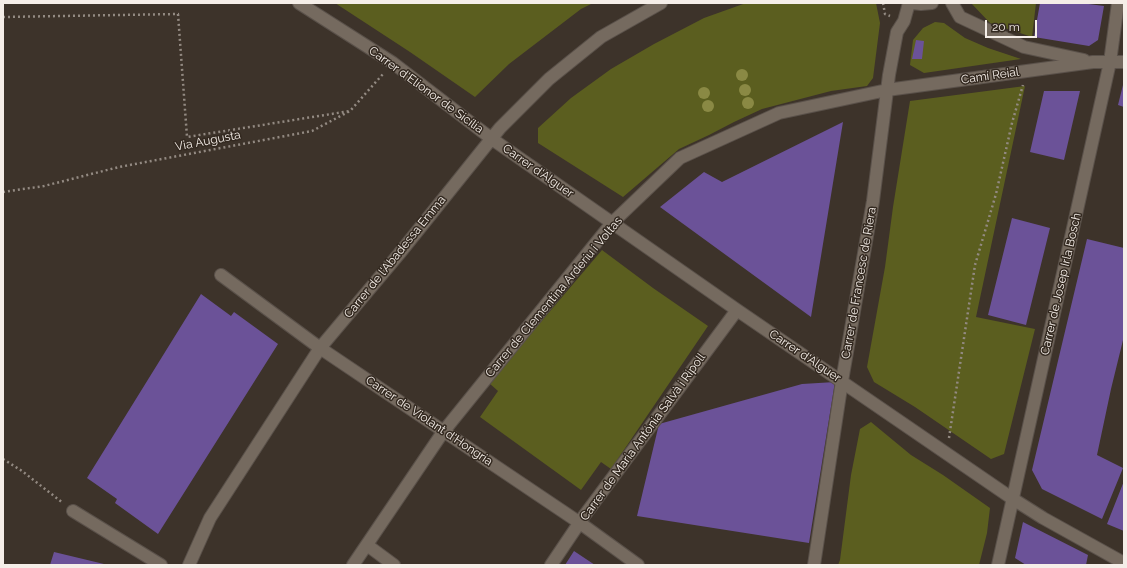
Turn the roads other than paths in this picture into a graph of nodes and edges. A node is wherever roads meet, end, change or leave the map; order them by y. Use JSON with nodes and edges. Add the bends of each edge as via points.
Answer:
{"nodes":[{"id":1,"x":299,"y":3,"type":"edge"},
{"id":2,"x":660,"y":3,"type":"edge"},
{"id":3,"x":909,"y":3,"type":"edge"},
{"id":4,"x":913,"y":3,"type":"edge"},
{"id":5,"x":932,"y":3,"type":"edge"},
{"id":6,"x":952,"y":3,"type":"edge"},
{"id":7,"x":1118,"y":3,"type":"edge"},
{"id":8,"x":1093,"y":62,"type":"junction"},
{"id":9,"x":1110,"y":62,"type":"junction"},
{"id":10,"x":1124,"y":62,"type":"edge"},
{"id":11,"x":887,"y":90,"type":"junction"},
{"id":12,"x":492,"y":139,"type":"junction"},
{"id":13,"x":612,"y":223,"type":"junction"},
{"id":14,"x":221,"y":275,"type":"dead end"},
{"id":15,"x":737,"y":310,"type":"junction"},
{"id":16,"x":320,"y":348,"type":"junction"},
{"id":17,"x":842,"y":381,"type":"junction"},
{"id":18,"x":444,"y":432,"type":"junction"},
{"id":19,"x":1013,"y":499,"type":"junction"},
{"id":20,"x":73,"y":511,"type":"road end"},
{"id":21,"x":580,"y":523,"type":"junction"},
{"id":22,"x":367,"y":545,"type":"junction"},
{"id":23,"x":1124,"y":563,"type":"edge"},
{"id":24,"x":161,"y":565,"type":"edge"},
{"id":25,"x":190,"y":565,"type":"edge"},
{"id":26,"x":353,"y":565,"type":"edge"},
{"id":27,"x":394,"y":565,"type":"edge"},
{"id":28,"x":551,"y":565,"type":"edge"},
{"id":29,"x":638,"y":565,"type":"edge"},
{"id":30,"x":814,"y":565,"type":"edge"},
{"id":31,"x":998,"y":565,"type":"edge"}],
"edges":[{"from":1,"to":12,"type":"street","name":"Carrer d'Elionor de Sicília","via":[[393,63]]},
{"from":2,"to":12,"type":"street","name":"Carrer de l'Abadessa Emma","via":[[601,37],[549,79]]},
{"from":3,"to":11,"type":"street","name":"Carrer de Francesc de Riera","via":[[904,21],[897,32]]},
{"from":4,"to":5,"type":"street"},
{"from":6,"to":8,"type":"street","name":"Camí Reial","via":[[960,17],[1024,48]]},
{"from":7,"to":9,"type":"street","name":"Carrer de Josep Irla Bosch"},
{"from":8,"to":9,"type":"street","name":"Camí Reial"},
{"from":8,"to":11,"type":"street","name":"Camí Reial"},
{"from":9,"to":10,"type":"street","name":"Camí Reial"},
{"from":9,"to":19,"type":"street","name":"Carrer de Josep Irla Bosch"},
{"from":11,"to":13,"type":"street","name":"Carrer de Clementina Arderiu i Voltas","via":[[779,113],[680,158]]},
{"from":11,"to":17,"type":"street","name":"Carrer de Francesc de Riera","via":[[873,201]]},
{"from":12,"to":13,"type":"street","name":"Carrer d'Alguer"},
{"from":12,"to":16,"type":"street","name":"Carrer de l'Abadessa Emma"},
{"from":13,"to":15,"type":"street","name":"Carrer d'Alguer"},
{"from":13,"to":18,"type":"street","name":"Carrer de Clementina Arderiu i Voltas"},
{"from":14,"to":16,"type":"street","name":"Carrer de Violant d'Hongria"},
{"from":15,"to":17,"type":"street","name":"Carrer d'Alguer"},
{"from":15,"to":21,"type":"street","name":"Carrer de Maria Antónia Salvà i Ripoll"},
{"from":16,"to":18,"type":"street","name":"Carrer de Violant d'Hongria"},
{"from":16,"to":25,"type":"street","name":"Carrer de l'Abadessa Emma","via":[[210,518]]},
{"from":17,"to":19,"type":"street","name":"Carrer d'Alguer"},
{"from":17,"to":30,"type":"street","name":"Carrer de Francesc de Riera"},
{"from":18,"to":21,"type":"street","name":"Carrer de Violant d'Hongria"},
{"from":18,"to":22,"type":"street","name":"Carrer de Clementina Arderiu i Voltas"},
{"from":19,"to":23,"type":"street","name":"Carrer d'Alguer"},
{"from":19,"to":31,"type":"street","name":"Carrer de Josep Irla Bosch"},
{"from":20,"to":24,"type":"street"},
{"from":21,"to":28,"type":"street","name":"Carrer de Maria Antónia Salvà i Ripoll"},
{"from":21,"to":29,"type":"street","name":"Carrer de Violant d'Hongria"},
{"from":22,"to":26,"type":"street","name":"Carrer de Clementina Arderiu i Voltas"},
{"from":22,"to":27,"type":"street"}]}
